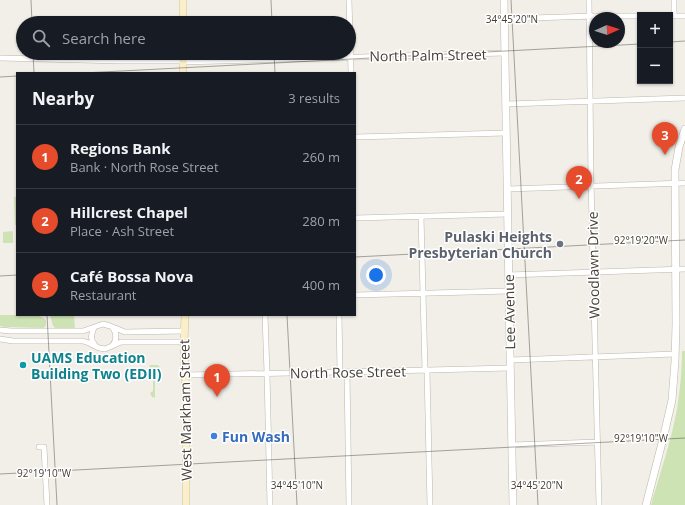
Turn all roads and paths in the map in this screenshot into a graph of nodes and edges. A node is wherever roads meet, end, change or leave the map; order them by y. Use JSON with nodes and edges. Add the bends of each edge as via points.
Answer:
{"nodes":[{"id":1,"x":183,"y":0,"type":"edge"},
{"id":2,"x":349,"y":0,"type":"edge"},
{"id":3,"x":504,"y":0,"type":"edge"},
{"id":4,"x":589,"y":0,"type":"edge"},
{"id":5,"x":674,"y":0,"type":"edge"},
{"id":6,"x":589,"y":12,"type":"edge"},
{"id":7,"x":672,"y":12,"type":"edge"},
{"id":8,"x":183,"y":16,"type":"edge"},
{"id":9,"x":349,"y":16,"type":"edge"},
{"id":10,"x":625,"y":16,"type":"edge"},
{"id":11,"x":637,"y":16,"type":"edge"},
{"id":12,"x":673,"y":16,"type":"edge"},
{"id":13,"x":685,"y":16,"type":"edge"},
{"id":14,"x":589,"y":17,"type":"edge"},
{"id":15,"x":504,"y":19,"type":"junction"},
{"id":16,"x":589,"y":48,"type":"edge"},
{"id":17,"x":504,"y":53,"type":"junction"},
{"id":18,"x":356,"y":57,"type":"edge"},
{"id":19,"x":0,"y":58,"type":"edge"},
{"id":20,"x":16,"y":58,"type":"edge"},
{"id":21,"x":81,"y":60,"type":"edge"},
{"id":22,"x":152,"y":60,"type":"edge"},
{"id":23,"x":183,"y":60,"type":"edge"},
{"id":24,"x":350,"y":60,"type":"edge"},
{"id":25,"x":183,"y":72,"type":"edge"},
{"id":26,"x":351,"y":72,"type":"edge"},
{"id":27,"x":685,"y":98,"type":"edge"},
{"id":28,"x":590,"y":101,"type":"junction"},
{"id":29,"x":506,"y":104,"type":"junction"},
{"id":30,"x":685,"y":129,"type":"edge"},
{"id":31,"x":506,"y":133,"type":"junction"},
{"id":32,"x":356,"y":137,"type":"edge"},
{"id":33,"x":675,"y":183,"type":"junction"},
{"id":34,"x":685,"y":183,"type":"edge"},
{"id":35,"x":592,"y":186,"type":"junction"},
{"id":36,"x":507,"y":189,"type":"junction"},
{"id":37,"x":508,"y":214,"type":"junction"},
{"id":38,"x":421,"y":216,"type":"junction"},
{"id":39,"x":356,"y":218,"type":"edge"},
{"id":40,"x":676,"y":269,"type":"junction"},
{"id":41,"x":685,"y":269,"type":"edge"},
{"id":42,"x":593,"y":272,"type":"junction"},
{"id":43,"x":508,"y":276,"type":"junction"},
{"id":44,"x":509,"y":290,"type":"junction"},
{"id":45,"x":423,"y":294,"type":"junction"},
{"id":46,"x":356,"y":295,"type":"edge"},
{"id":47,"x":185,"y":316,"type":"edge"},
{"id":48,"x":265,"y":316,"type":"edge"},
{"id":49,"x":339,"y":316,"type":"edge"},
{"id":50,"x":112,"y":327,"type":"junction"},
{"id":51,"x":94,"y":328,"type":"junction"},
{"id":52,"x":0,"y":330,"type":"edge"},
{"id":53,"x":184,"y":331,"type":"junction"},
{"id":54,"x":0,"y":339,"type":"edge"},
{"id":55,"x":184,"y":342,"type":"junction"},
{"id":56,"x":95,"y":345,"type":"junction"},
{"id":57,"x":112,"y":346,"type":"junction"},
{"id":58,"x":675,"y":354,"type":"junction"},
{"id":59,"x":595,"y":356,"type":"junction"},
{"id":60,"x":510,"y":364,"type":"junction"},
{"id":61,"x":426,"y":370,"type":"junction"},
{"id":62,"x":340,"y":372,"type":"junction"},
{"id":63,"x":347,"y":372,"type":"junction"},
{"id":64,"x":267,"y":373,"type":"junction"},
{"id":65,"x":185,"y":375,"type":"junction"},
{"id":66,"x":598,"y":442,"type":"junction"},
{"id":67,"x":512,"y":445,"type":"junction"},
{"id":68,"x":39,"y":447,"type":"dead end"},
{"id":69,"x":47,"y":505,"type":"edge"},
{"id":70,"x":186,"y":505,"type":"edge"},
{"id":71,"x":270,"y":505,"type":"edge"},
{"id":72,"x":349,"y":505,"type":"edge"},
{"id":73,"x":430,"y":505,"type":"edge"},
{"id":74,"x":513,"y":505,"type":"edge"},
{"id":75,"x":599,"y":505,"type":"edge"},
{"id":76,"x":646,"y":505,"type":"edge"}],
"edges":[{"from":1,"to":8,"type":"main road"},
{"from":2,"to":9,"type":"street"},
{"from":3,"to":15,"type":"street","name":"Lee Avenue"},
{"from":4,"to":6,"type":"street","name":"Woodlawn Drive"},
{"from":5,"to":7,"type":"street"},
{"from":10,"to":11,"type":"street"},
{"from":12,"to":13,"type":"street"},
{"from":14,"to":15,"type":"street"},
{"from":15,"to":17,"type":"street","name":"Lee Avenue"},
{"from":16,"to":28,"type":"street","name":"Woodlawn Drive"},
{"from":17,"to":18,"type":"street","name":"North Palm Street"},
{"from":17,"to":29,"type":"street","name":"Lee Avenue"},
{"from":19,"to":20,"type":"street","name":"North Palm Street"},
{"from":21,"to":22,"type":"street","name":"North Palm Street"},
{"from":23,"to":25,"type":"main road"},
{"from":24,"to":26,"type":"street"},
{"from":27,"to":28,"type":"street"},
{"from":28,"to":29,"type":"street"},
{"from":28,"to":35,"type":"street","name":"Woodlawn Drive"},
{"from":29,"to":31,"type":"street","name":"Lee Avenue"},
{"from":30,"to":33,"type":"street","via":[[676,159]]},
{"from":31,"to":32,"type":"street"},
{"from":31,"to":36,"type":"street","name":"Lee Avenue"},
{"from":33,"to":34,"type":"street"},
{"from":33,"to":35,"type":"street"},
{"from":33,"to":40,"type":"street"},
{"from":35,"to":36,"type":"street"},
{"from":35,"to":42,"type":"street","name":"Woodlawn Drive"},
{"from":36,"to":37,"type":"street","name":"Lee Avenue"},
{"from":37,"to":38,"type":"street"},
{"from":37,"to":43,"type":"street","name":"Lee Avenue"},
{"from":38,"to":39,"type":"street"},
{"from":38,"to":45,"type":"street"},
{"from":40,"to":41,"type":"street"},
{"from":40,"to":42,"type":"street"},
{"from":40,"to":58,"type":"street"},
{"from":42,"to":43,"type":"street"},
{"from":42,"to":59,"type":"street","name":"Woodlawn Drive"},
{"from":43,"to":44,"type":"street","name":"Lee Avenue"},
{"from":44,"to":45,"type":"street"},
{"from":44,"to":60,"type":"street","name":"Lee Avenue"},
{"from":45,"to":46,"type":"street"},
{"from":45,"to":61,"type":"street"},
{"from":47,"to":53,"type":"main road","name":"West Markham Street"},
{"from":48,"to":64,"type":"street"},
{"from":49,"to":62,"type":"street"},
{"from":50,"to":51,"type":"street","via":[[103,324]]},
{"from":50,"to":53,"type":"street","via":[[124,332]]},
{"from":50,"to":57,"type":"street","via":[[116,340]]},
{"from":51,"to":52,"type":"street","via":[[83,331]]},
{"from":51,"to":56,"type":"street","via":[[91,337]]},
{"from":53,"to":55,"type":"main road","name":"West Markham Street"},
{"from":54,"to":56,"type":"street","via":[[83,342]]},
{"from":55,"to":57,"type":"street","via":[[121,342]]},
{"from":55,"to":65,"type":"main road","name":"West Markham Street"},
{"from":56,"to":57,"type":"street","via":[[105,349]]},
{"from":58,"to":59,"type":"street","name":"North Rose Street"},
{"from":58,"to":76,"type":"street","via":[[670,410]]},
{"from":59,"to":60,"type":"street","name":"North Rose Street"},
{"from":59,"to":66,"type":"street","name":"Woodlawn Drive"},
{"from":60,"to":61,"type":"street","name":"North Rose Street"},
{"from":60,"to":67,"type":"street","name":"Lee Avenue"},
{"from":61,"to":63,"type":"street","name":"North Rose Street"},
{"from":61,"to":73,"type":"street"},
{"from":62,"to":63,"type":"street","name":"North Rose Street"},
{"from":62,"to":64,"type":"street","name":"North Rose Street"},
{"from":63,"to":72,"type":"street"},
{"from":64,"to":65,"type":"street","name":"North Rose Street"},
{"from":64,"to":71,"type":"street"},
{"from":65,"to":70,"type":"main road","name":"West Markham Street"},
{"from":66,"to":67,"type":"street"},
{"from":66,"to":75,"type":"street","name":"Woodlawn Drive"},
{"from":67,"to":74,"type":"street","name":"Lee Avenue"},
{"from":68,"to":69,"type":"street","via":[[44,447]]}]}
